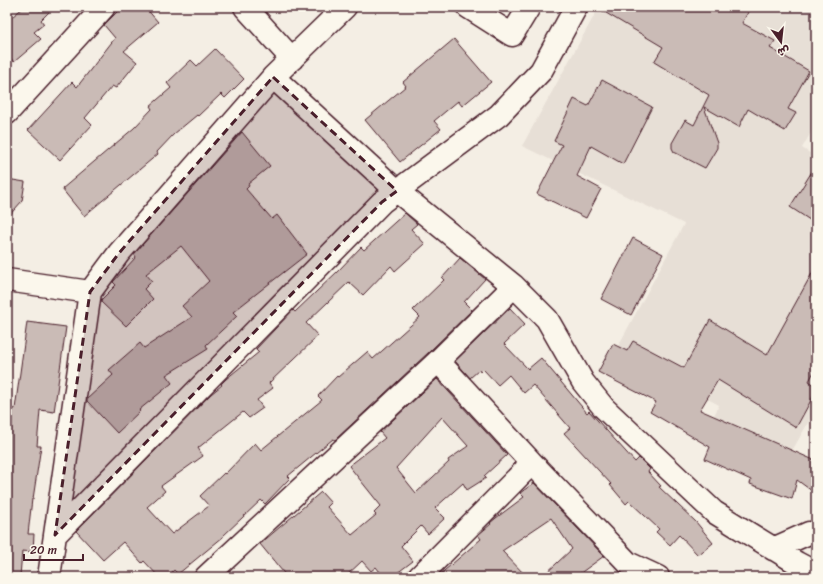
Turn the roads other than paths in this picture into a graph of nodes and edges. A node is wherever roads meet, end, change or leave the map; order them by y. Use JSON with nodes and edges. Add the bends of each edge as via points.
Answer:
{"nodes":[{"id":1,"x":104,"y":7,"type":"edge"},
{"id":2,"x":245,"y":7,"type":"edge"},
{"id":3,"x":345,"y":7,"type":"edge"},
{"id":4,"x":468,"y":7,"type":"edge"},
{"id":5,"x":529,"y":7,"type":"edge"},
{"id":6,"x":576,"y":7,"type":"edge"},
{"id":7,"x":292,"y":59,"type":"junction"},
{"id":8,"x":273,"y":77,"type":"junction"},
{"id":9,"x":7,"y":113,"type":"edge"},
{"id":10,"x":397,"y":191,"type":"junction"},
{"id":11,"x":7,"y":280,"type":"edge"},
{"id":12,"x":514,"y":286,"type":"junction"},
{"id":13,"x":90,"y":292,"type":"junction"},
{"id":14,"x":438,"y":361,"type":"junction"},
{"id":15,"x":532,"y":463,"type":"junction"},
{"id":16,"x":816,"y":533,"type":"edge"},
{"id":17,"x":55,"y":535,"type":"junction"},
{"id":18,"x":773,"y":549,"type":"junction"},
{"id":19,"x":621,"y":570,"type":"edge"},
{"id":20,"x":816,"y":573,"type":"edge"},
{"id":21,"x":49,"y":577,"type":"edge"},
{"id":22,"x":206,"y":577,"type":"edge"},
{"id":23,"x":419,"y":577,"type":"edge"},
{"id":24,"x":658,"y":577,"type":"edge"}],
"edges":[{"from":1,"to":9,"type":"street"},
{"from":2,"to":7,"type":"street"},
{"from":3,"to":7,"type":"street"},
{"from":4,"to":5,"type":"street","via":[[512,35]]},
{"from":6,"to":10,"type":"street","via":[[541,70],[499,115]]},
{"from":7,"to":8,"type":"street"},
{"from":8,"to":10,"type":"street"},
{"from":8,"to":13,"type":"street","via":[[119,253]]},
{"from":10,"to":12,"type":"street"},
{"from":10,"to":17,"type":"street","via":[[376,208]]},
{"from":11,"to":13,"type":"street"},
{"from":12,"to":14,"type":"street"},
{"from":12,"to":18,"type":"street","via":[[547,319],[583,382],[604,408],[714,512]]},
{"from":13,"to":17,"type":"street"},
{"from":14,"to":15,"type":"street"},
{"from":14,"to":22,"type":"street"},
{"from":15,"to":19,"type":"street"},
{"from":15,"to":23,"type":"street"},
{"from":16,"to":18,"type":"street","via":[[809,533]]},
{"from":17,"to":21,"type":"street"},
{"from":18,"to":20,"type":"street"},
{"from":19,"to":24,"type":"street"}]}
